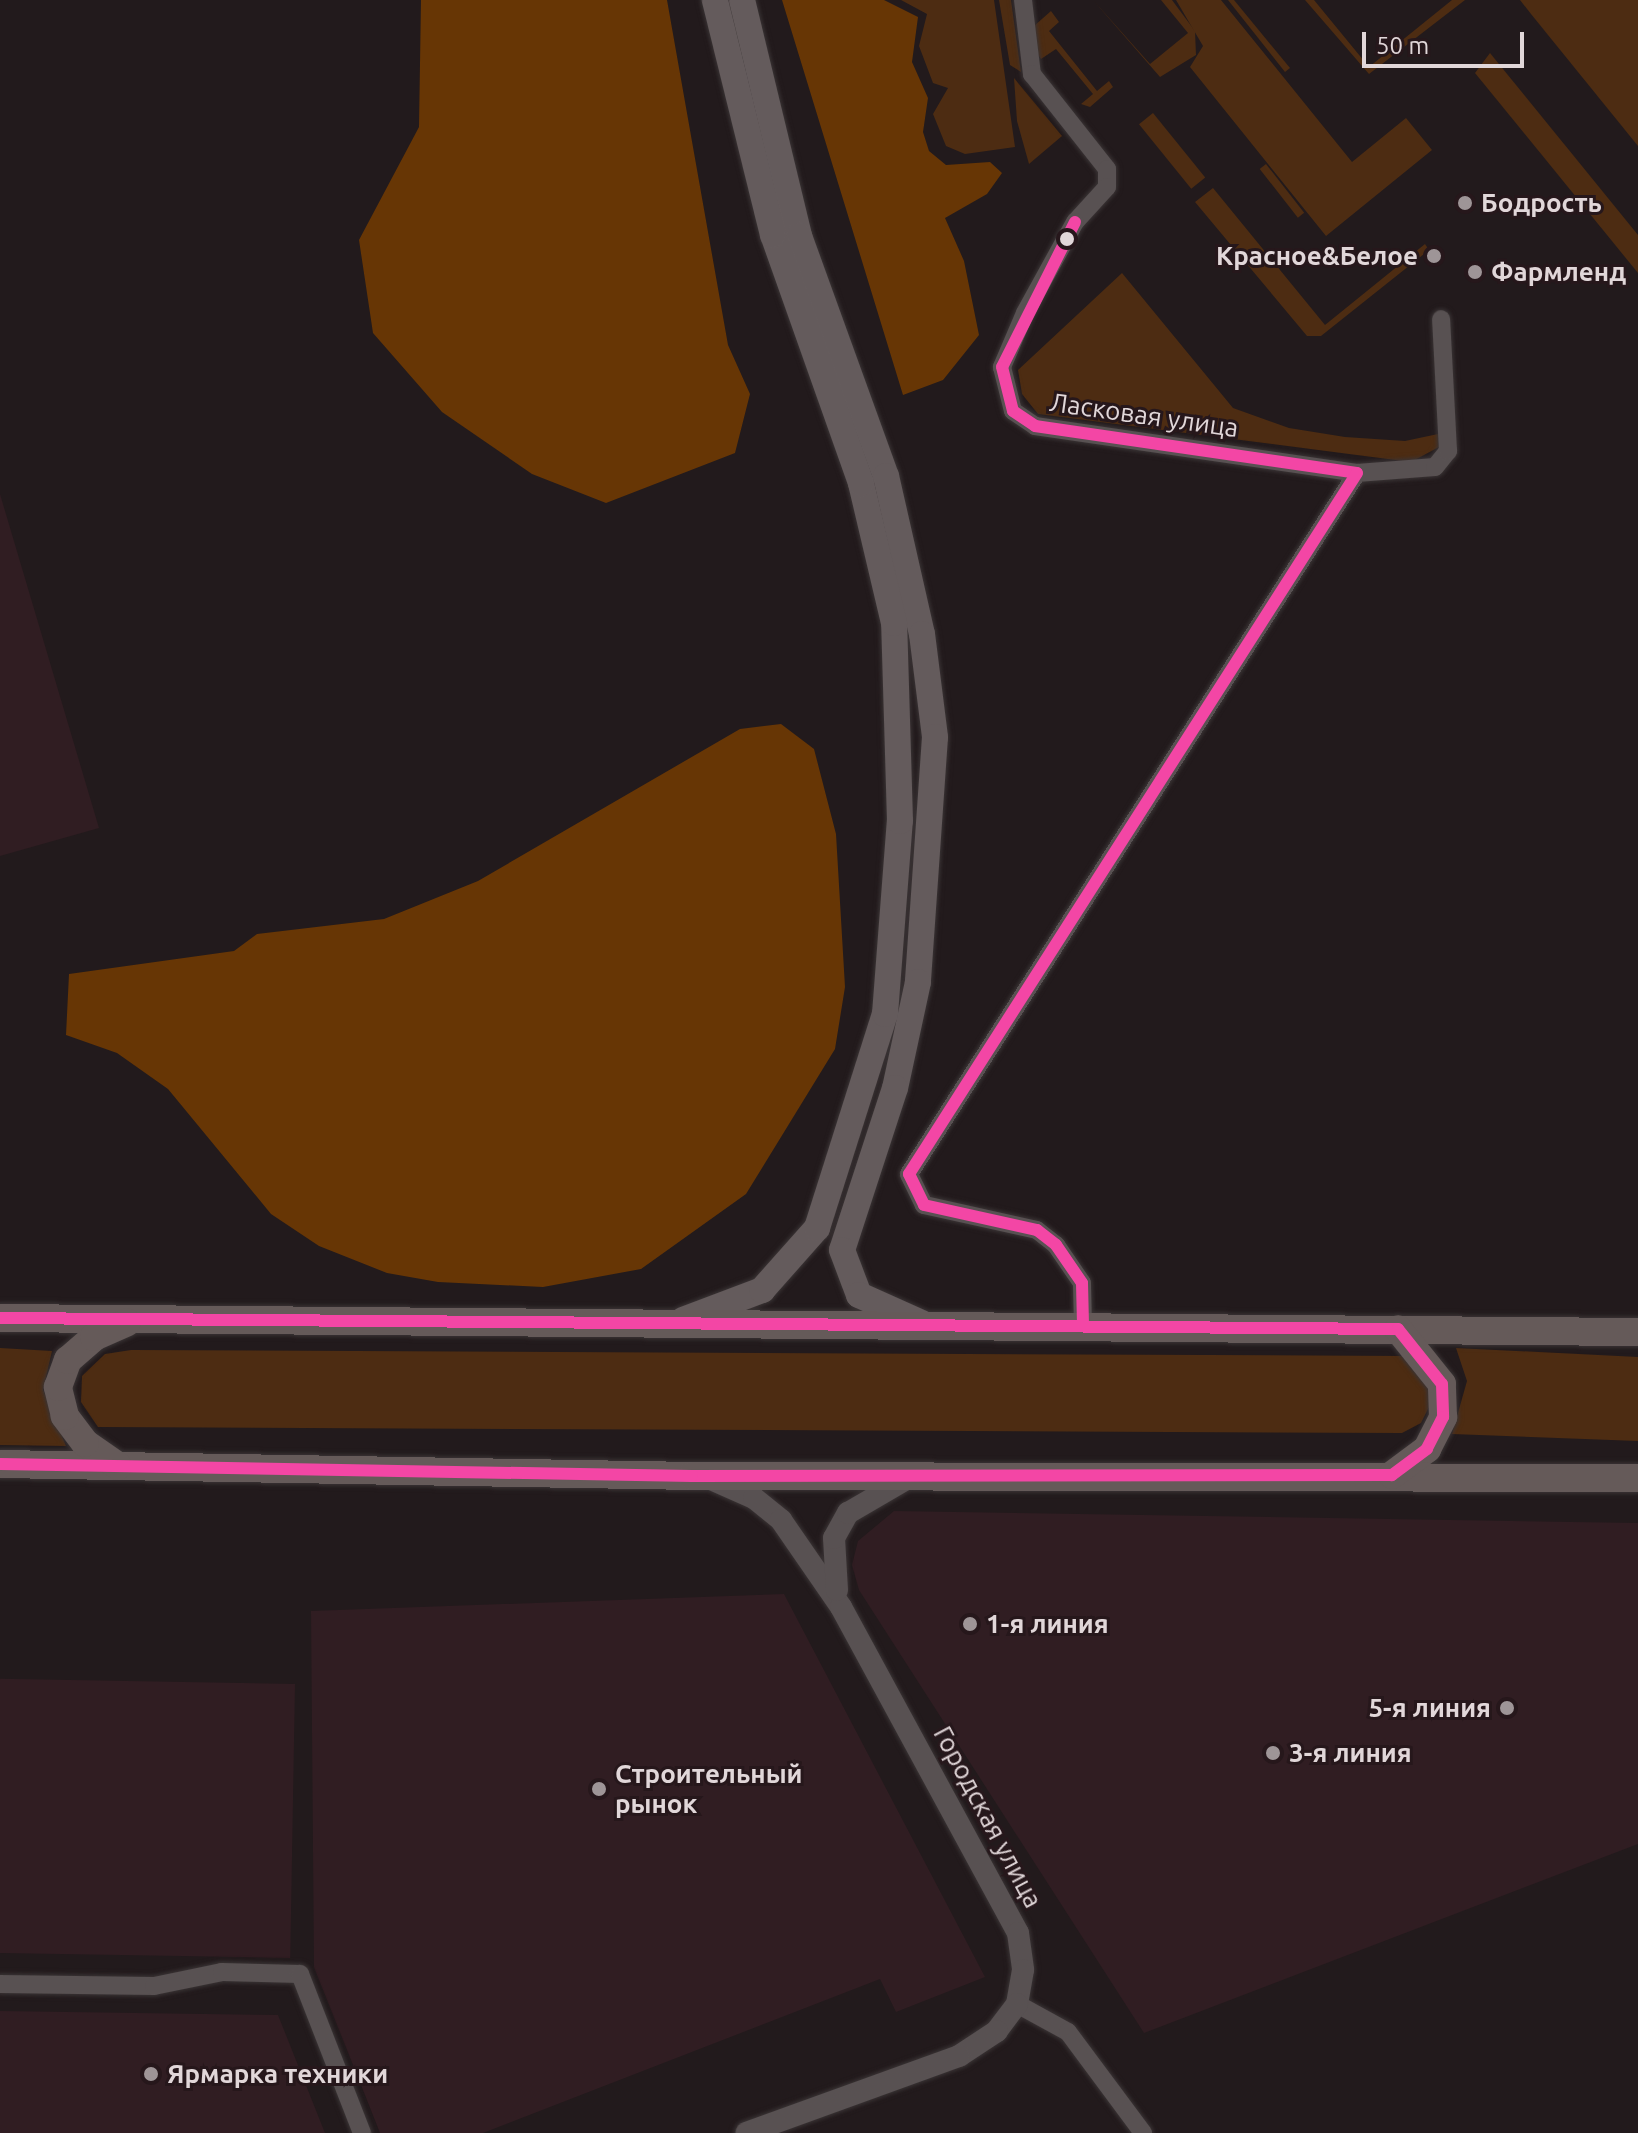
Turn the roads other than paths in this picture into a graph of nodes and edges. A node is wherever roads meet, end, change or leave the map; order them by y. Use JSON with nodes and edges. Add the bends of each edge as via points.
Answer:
{"nodes":[{"id":1,"x":715,"y":0,"type":"edge"},
{"id":2,"x":742,"y":0,"type":"edge"},
{"id":3,"x":1023,"y":0,"type":"edge"},
{"id":4,"x":1441,"y":319,"type":"dead end"},
{"id":5,"x":1357,"y":473,"type":"junction"},
{"id":6,"x":0,"y":1318,"type":"edge"},
{"id":7,"x":136,"y":1318,"type":"junction"},
{"id":8,"x":680,"y":1321,"type":"junction"},
{"id":9,"x":922,"y":1323,"type":"junction"},
{"id":10,"x":1083,"y":1325,"type":"junction"},
{"id":11,"x":1398,"y":1329,"type":"junction"},
{"id":12,"x":1638,"y":1332,"type":"edge"},
{"id":13,"x":0,"y":1464,"type":"edge"},
{"id":14,"x":118,"y":1466,"type":"junction"},
{"id":15,"x":1392,"y":1475,"type":"junction"},
{"id":16,"x":692,"y":1476,"type":"junction"},
{"id":17,"x":914,"y":1477,"type":"junction"},
{"id":18,"x":1638,"y":1478,"type":"edge"},
{"id":19,"x":841,"y":1607,"type":"junction"},
{"id":20,"x":0,"y":1984,"type":"edge"},
{"id":21,"x":1017,"y":2004,"type":"junction"},
{"id":22,"x":362,"y":2133,"type":"edge"},
{"id":23,"x":746,"y":2133,"type":"edge"},
{"id":24,"x":1143,"y":2133,"type":"edge"}],
"edges":[{"from":1,"to":8,"type":"main road","via":[[773,235],[861,483],[894,623],[901,807],[885,1014],[817,1228],[762,1290]]},
{"from":2,"to":9,"type":"main road","via":[[799,236],[886,476],[922,634],[935,737],[918,982],[895,1088],[842,1250],[859,1295]]},
{"from":3,"to":5,"type":"street","name":"Ласковая улица","via":[[1032,74],[1107,169],[1107,187],[1075,222],[1002,367],[1013,411],[1035,426]]},
{"from":4,"to":5,"type":"street","name":"Ласковая улица","via":[[1448,451],[1435,467]]},
{"from":5,"to":10,"type":"street","via":[[909,1174],[924,1205],[1037,1230],[1056,1245],[1082,1283]]},
{"from":6,"to":7,"type":"main road"},
{"from":7,"to":8,"type":"main road"},
{"from":7,"to":14,"type":"main road","via":[[94,1337],[68,1360],[58,1387],[65,1416],[85,1443]]},
{"from":8,"to":9,"type":"main road"},
{"from":9,"to":10,"type":"main road"},
{"from":10,"to":11,"type":"main road"},
{"from":11,"to":12,"type":"main road"},
{"from":11,"to":15,"type":"main road","via":[[1442,1384],[1443,1417],[1427,1449]]},
{"from":13,"to":14,"type":"main road"},
{"from":14,"to":16,"type":"main road"},
{"from":15,"to":17,"type":"main road"},
{"from":15,"to":18,"type":"main road"},
{"from":16,"to":17,"type":"main road"},
{"from":16,"to":19,"type":"street","via":[[726,1483],[781,1520]]},
{"from":17,"to":19,"type":"street","via":[[876,1491],[848,1513],[834,1538],[831,1567]]},
{"from":19,"to":21,"type":"street","name":"Городская улица","via":[[1018,1933],[1023,1970]]},
{"from":20,"to":22,"type":"street","via":[[154,1986],[222,1972],[300,1974]]},
{"from":21,"to":23,"type":"street","via":[[997,2031],[959,2056]]},
{"from":21,"to":24,"type":"street","via":[[1068,2032]]}]}
